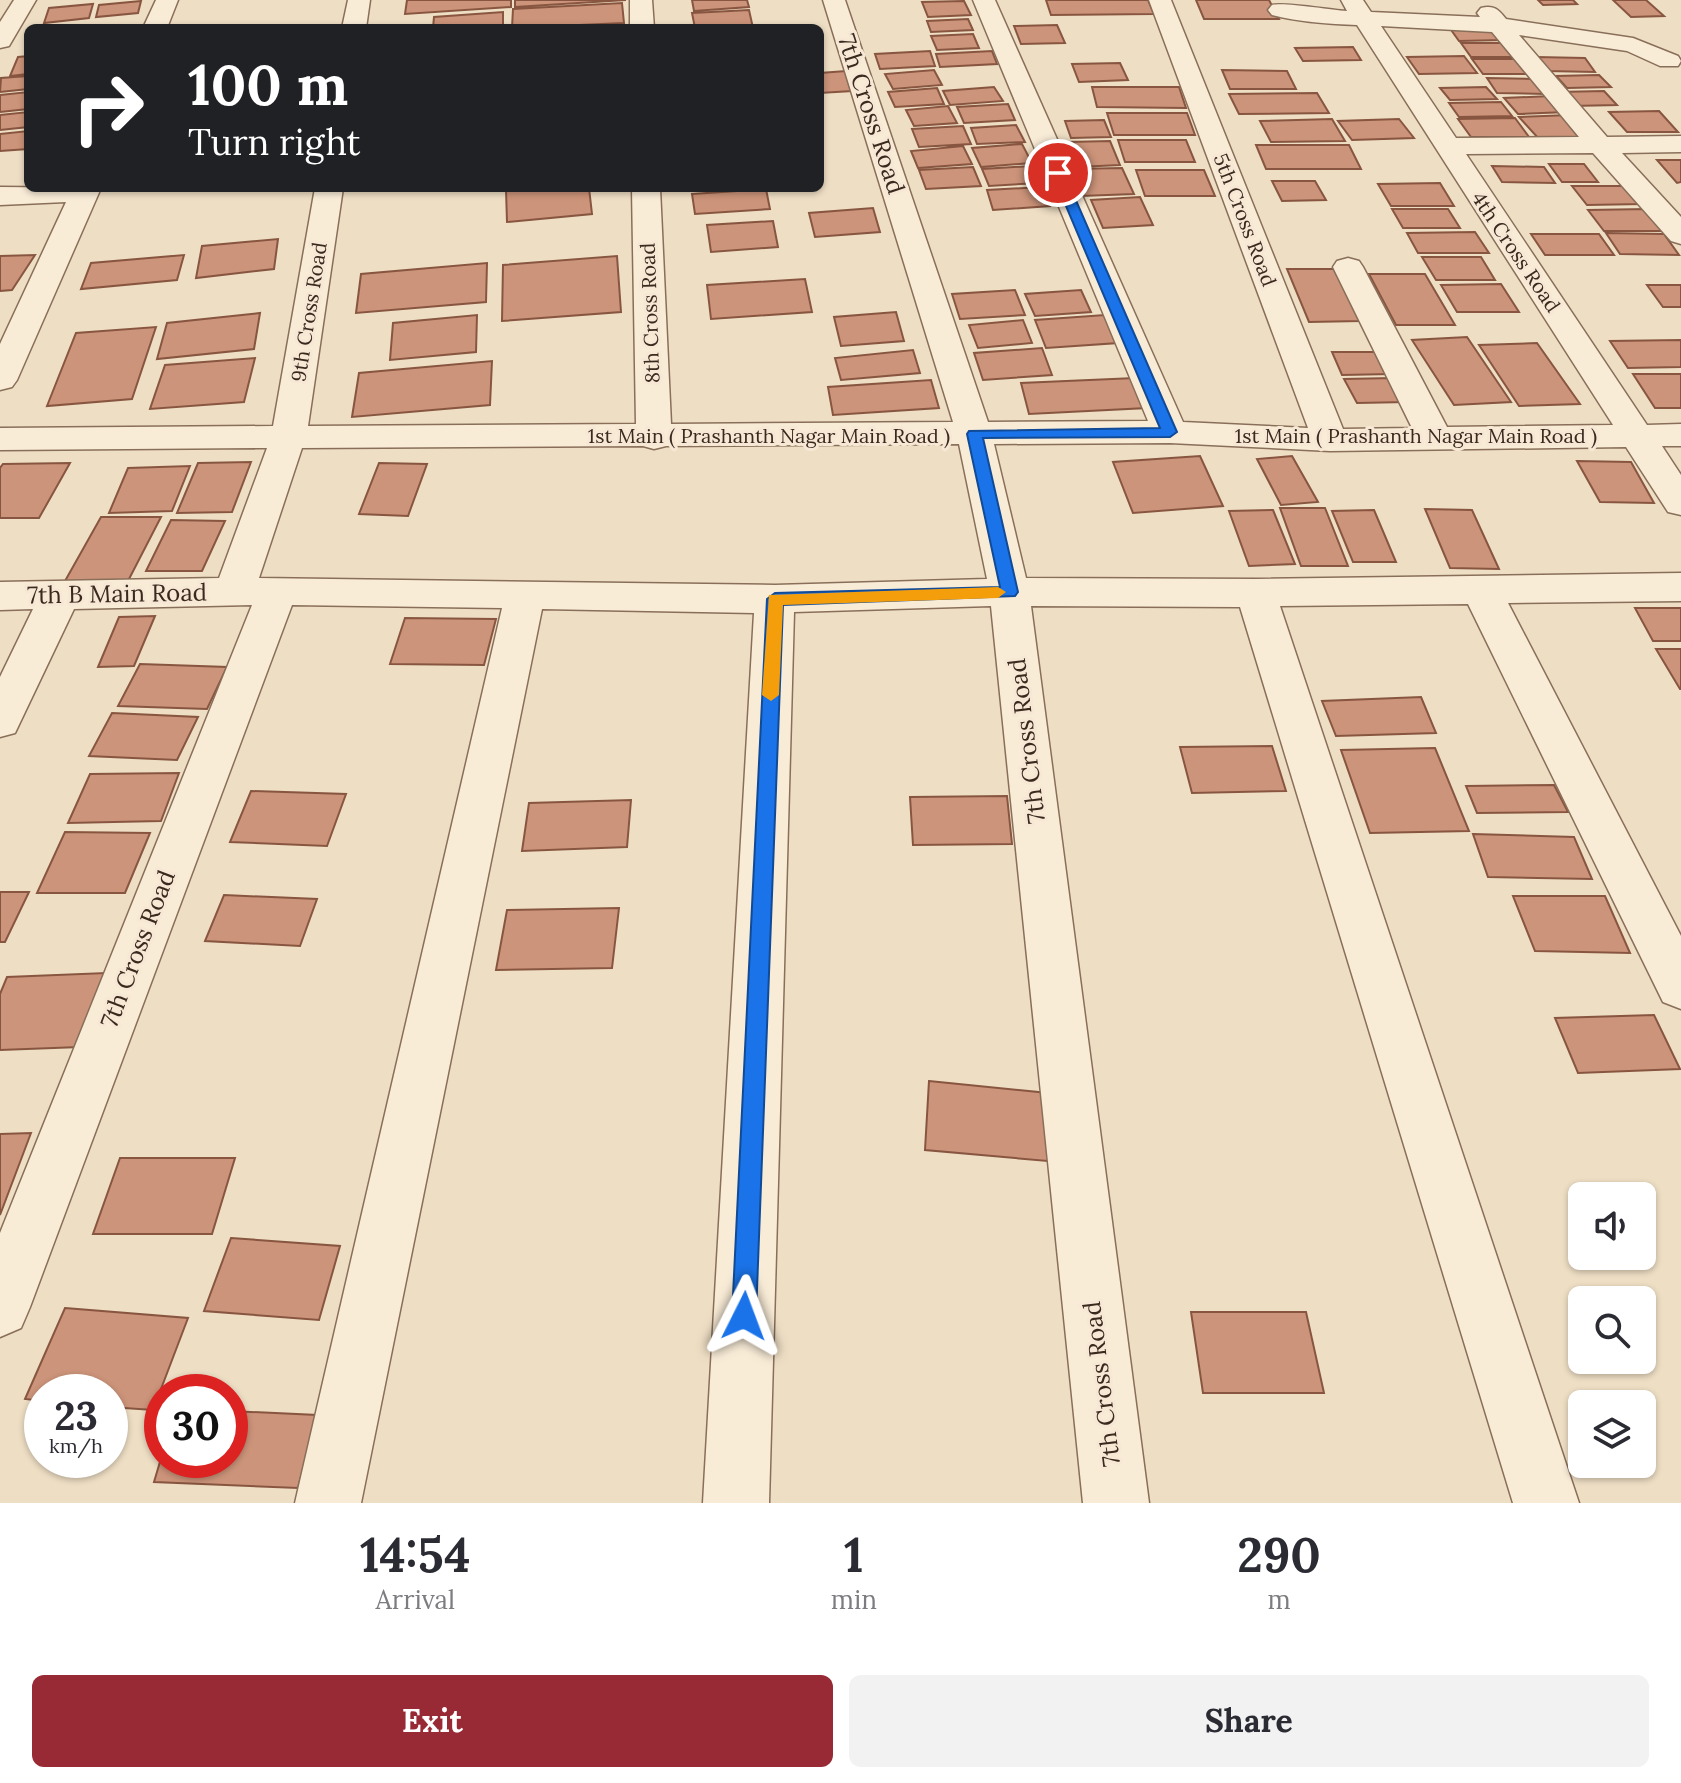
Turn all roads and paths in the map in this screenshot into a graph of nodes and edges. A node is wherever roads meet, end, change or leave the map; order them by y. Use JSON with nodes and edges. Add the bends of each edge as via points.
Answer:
{"nodes":[{"id":1,"x":25,"y":0,"type":"edge"},
{"id":2,"x":167,"y":0,"type":"edge"},
{"id":3,"x":359,"y":0,"type":"edge"},
{"id":4,"x":641,"y":0,"type":"edge"},
{"id":5,"x":834,"y":0,"type":"edge"},
{"id":6,"x":984,"y":0,"type":"edge"},
{"id":7,"x":1160,"y":0,"type":"edge"},
{"id":8,"x":1478,"y":0,"type":"edge"},
{"id":9,"x":1280,"y":10,"type":"dead end"},
{"id":10,"x":1358,"y":10,"type":"edge"},
{"id":11,"x":157,"y":24,"type":"edge"},
{"id":12,"x":355,"y":24,"type":"edge"},
{"id":13,"x":642,"y":24,"type":"edge"},
{"id":14,"x":1500,"y":25,"type":"junction"},
{"id":15,"x":0,"y":41,"type":"edge"},
{"id":16,"x":1677,"y":63,"type":"edge"},
{"id":17,"x":1681,"y":144,"type":"edge"},
{"id":18,"x":1445,"y":146,"type":"junction"},
{"id":19,"x":1603,"y":146,"type":"junction"},
{"id":20,"x":57,"y":192,"type":"edge"},
{"id":21,"x":85,"y":192,"type":"edge"},
{"id":22,"x":328,"y":192,"type":"edge"},
{"id":23,"x":646,"y":192,"type":"edge"},
{"id":24,"x":0,"y":196,"type":"edge"},
{"id":25,"x":1681,"y":235,"type":"edge"},
{"id":26,"x":1348,"y":267,"type":"dead end"},
{"id":27,"x":36,"y":300,"type":"junction"},
{"id":28,"x":0,"y":301,"type":"edge"},
{"id":29,"x":0,"y":380,"type":"edge"},
{"id":30,"x":1170,"y":432,"type":"junction"},
{"id":31,"x":974,"y":434,"type":"junction"},
{"id":32,"x":289,"y":435,"type":"junction"},
{"id":33,"x":1681,"y":435,"type":"edge"},
{"id":34,"x":1639,"y":436,"type":"junction"},
{"id":35,"x":654,"y":438,"type":"junction"},
{"id":36,"x":1435,"y":438,"type":"junction"},
{"id":37,"x":0,"y":439,"type":"edge"},
{"id":38,"x":1330,"y":440,"type":"junction"},
{"id":39,"x":1681,"y":503,"type":"edge"},
{"id":40,"x":1681,"y":587,"type":"edge"},
{"id":41,"x":256,"y":591,"type":"junction"},
{"id":42,"x":1482,"y":591,"type":"junction"},
{"id":43,"x":1009,"y":592,"type":"junction"},
{"id":44,"x":1256,"y":593,"type":"junction"},
{"id":45,"x":60,"y":595,"type":"junction"},
{"id":46,"x":0,"y":596,"type":"edge"},
{"id":47,"x":525,"y":596,"type":"junction"},
{"id":48,"x":775,"y":599,"type":"junction"},
{"id":49,"x":0,"y":721,"type":"edge"},
{"id":50,"x":1681,"y":986,"type":"edge"},
{"id":51,"x":0,"y":1307,"type":"edge"},
{"id":52,"x":328,"y":1503,"type":"edge"},
{"id":53,"x":736,"y":1503,"type":"edge"},
{"id":54,"x":1116,"y":1503,"type":"edge"},
{"id":55,"x":1546,"y":1503,"type":"edge"}],
"edges":[{"from":1,"to":15,"type":"street"},
{"from":2,"to":11,"type":"street"},
{"from":3,"to":12,"type":"street"},
{"from":4,"to":13,"type":"street"},
{"from":5,"to":31,"type":"street","name":"7th Cross Road"},
{"from":6,"to":30,"type":"street"},
{"from":7,"to":38,"type":"street","name":"5th Cross Road"},
{"from":8,"to":14,"type":"street"},
{"from":9,"to":10,"type":"street","via":[[1310,16]]},
{"from":10,"to":14,"type":"street"},
{"from":10,"to":18,"type":"street","name":"4th Cross Road"},
{"from":14,"to":16,"type":"street","via":[[1633,45]]},
{"from":14,"to":19,"type":"street"},
{"from":17,"to":19,"type":"street"},
{"from":18,"to":19,"type":"street"},
{"from":18,"to":34,"type":"street","name":"4th Cross Road"},
{"from":19,"to":25,"type":"street"},
{"from":20,"to":24,"type":"street"},
{"from":21,"to":27,"type":"street"},
{"from":22,"to":32,"type":"street","name":"9th Cross Road"},
{"from":23,"to":35,"type":"street","name":"8th Cross Road"},
{"from":26,"to":36,"type":"street"},
{"from":27,"to":28,"type":"street"},
{"from":27,"to":29,"type":"street"},
{"from":30,"to":31,"type":"street","name":"1st Main ( Prashanth Nagar Main Road )"},
{"from":30,"to":38,"type":"street","name":"1st Main ( Prashanth Nagar Main Road )"},
{"from":31,"to":35,"type":"street","name":"1st Main ( Prashanth Nagar Main Road )"},
{"from":31,"to":43,"type":"street","name":"7th Cross Road"},
{"from":32,"to":35,"type":"street","name":"1st Main ( Prashanth Nagar Main Road )"},
{"from":32,"to":37,"type":"street","name":"1st Main ( Prashanth Nagar Main Road )"},
{"from":32,"to":41,"type":"street","name":"9th Cross Road"},
{"from":33,"to":34,"type":"street","name":"1st Main ( Prashanth Nagar Main Road )"},
{"from":34,"to":36,"type":"street","name":"1st Main ( Prashanth Nagar Main Road )"},
{"from":34,"to":39,"type":"street","name":"4th Cross Road"},
{"from":36,"to":38,"type":"street","name":"1st Main ( Prashanth Nagar Main Road )"},
{"from":40,"to":42,"type":"street","name":"7th B Main Road"},
{"from":41,"to":45,"type":"street","name":"7th B Main Road"},
{"from":41,"to":47,"type":"street","name":"7th B Main Road"},
{"from":41,"to":51,"type":"street","name":"7th Cross Road"},
{"from":42,"to":44,"type":"street","name":"7th B Main Road"},
{"from":42,"to":50,"type":"street"},
{"from":43,"to":44,"type":"street","name":"7th B Main Road"},
{"from":43,"to":48,"type":"street","name":"7th B Main Road"},
{"from":43,"to":54,"type":"street","name":"7th Cross Road"},
{"from":44,"to":55,"type":"street"},
{"from":45,"to":46,"type":"street","name":"7th B Main Road"},
{"from":45,"to":49,"type":"street"},
{"from":47,"to":48,"type":"street","name":"7th B Main Road"},
{"from":47,"to":52,"type":"street"},
{"from":48,"to":53,"type":"street"}]}
